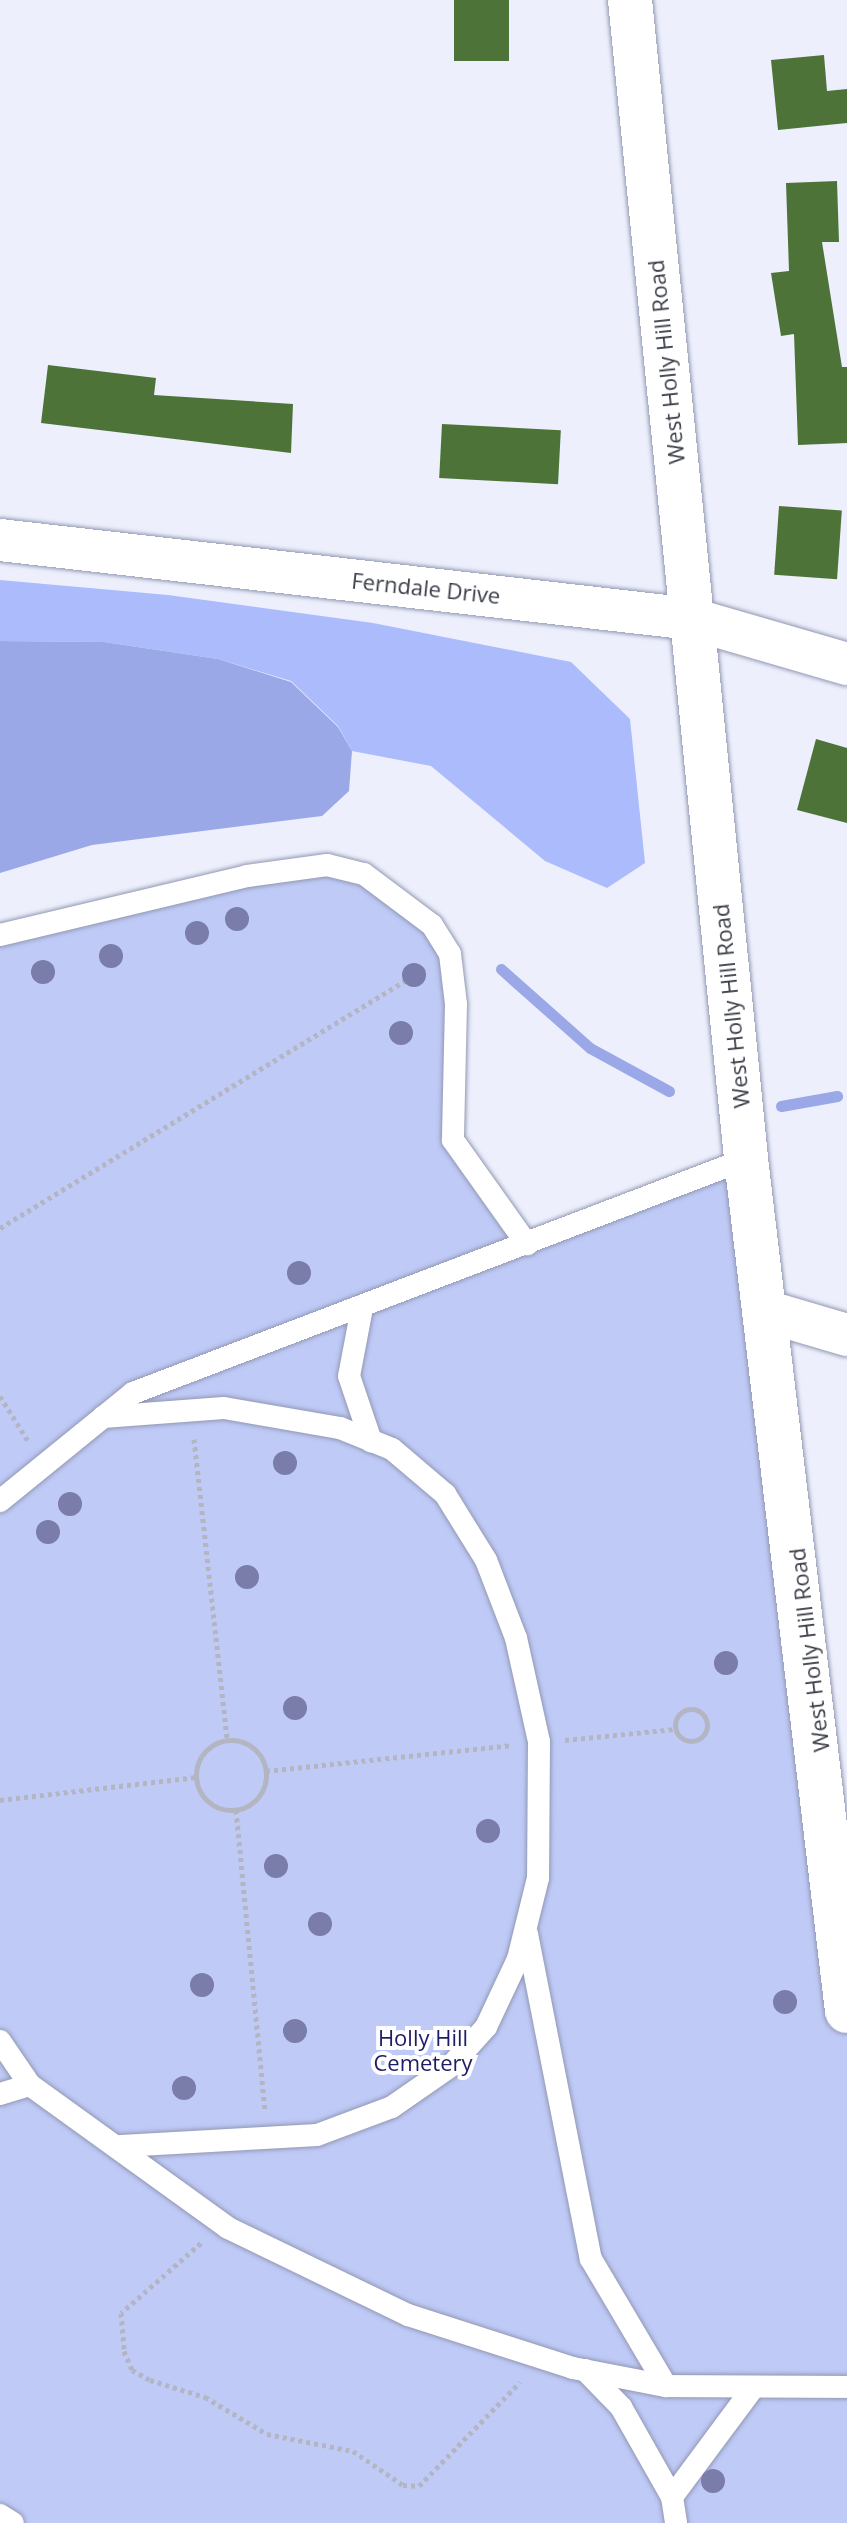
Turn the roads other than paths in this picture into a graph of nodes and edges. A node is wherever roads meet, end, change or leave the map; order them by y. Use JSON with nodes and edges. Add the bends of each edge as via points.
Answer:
{"nodes":[{"id":1,"x":630,"y":0,"type":"edge"},
{"id":2,"x":0,"y":540,"type":"edge"},
{"id":3,"x":692,"y":619,"type":"junction"},
{"id":4,"x":847,"y":664,"type":"edge"},
{"id":5,"x":0,"y":935,"type":"edge"},
{"id":6,"x":746,"y":1159,"type":"junction"},
{"id":7,"x":527,"y":1244,"type":"junction"},
{"id":8,"x":362,"y":1308,"type":"junction"},
{"id":9,"x":769,"y":1312,"type":"junction"},
{"id":10,"x":847,"y":1335,"type":"edge"},
{"id":11,"x":103,"y":1417,"type":"junction"},
{"id":12,"x":371,"y":1441,"type":"junction"},
{"id":13,"x":0,"y":1501,"type":"edge"},
{"id":14,"x":844,"y":1916,"type":"edge"},
{"id":15,"x":526,"y":1927,"type":"junction"},
{"id":16,"x":847,"y":2011,"type":"edge"},
{"id":17,"x":0,"y":2041,"type":"edge"},
{"id":18,"x":30,"y":2085,"type":"junction"},
{"id":19,"x":0,"y":2094,"type":"edge"},
{"id":20,"x":121,"y":2146,"type":"junction"},
{"id":21,"x":585,"y":2370,"type":"junction"},
{"id":22,"x":666,"y":2386,"type":"junction"},
{"id":23,"x":847,"y":2387,"type":"edge"},
{"id":24,"x":753,"y":2388,"type":"junction"},
{"id":25,"x":672,"y":2497,"type":"junction"},
{"id":26,"x":0,"y":2515,"type":"edge"},
{"id":27,"x":13,"y":2523,"type":"edge"},
{"id":28,"x":676,"y":2523,"type":"edge"}],
"edges":[{"from":1,"to":3,"type":"street","name":"West Holly Hill Road"},
{"from":2,"to":3,"type":"street","name":"Ferndale Drive"},
{"from":3,"to":4,"type":"street","name":"Ferndale Drive"},
{"from":3,"to":6,"type":"street","name":"West Holly Hill Road"},
{"from":5,"to":7,"type":"lane","via":[[247,876],[327,865],[364,874],[432,925],[450,954],[456,1004],[453,1140]]},
{"from":6,"to":7,"type":"lane"},
{"from":6,"to":9,"type":"street","name":"West Holly Hill Road"},
{"from":7,"to":8,"type":"lane"},
{"from":8,"to":11,"type":"lane","via":[[133,1393]]},
{"from":8,"to":12,"type":"lane","via":[[349,1376]]},
{"from":9,"to":10,"type":"street"},
{"from":9,"to":14,"type":"street","name":"West Holly Hill Road"},
{"from":11,"to":12,"type":"lane","via":[[191,1410],[285,1416]]},
{"from":11,"to":13,"type":"lane"},
{"from":12,"to":15,"type":"lane","via":[[392,1449],[445,1494],[486,1560],[516,1638],[539,1742],[538,1878]]},
{"from":14,"to":16,"type":"street","name":"West Holly Hill Road"},
{"from":15,"to":20,"type":"lane","via":[[486,2027],[451,2066],[392,2107],[317,2135]]},
{"from":15,"to":22,"type":"lane","via":[[591,2259]]},
{"from":17,"to":18,"type":"lane"},
{"from":18,"to":19,"type":"lane"},
{"from":18,"to":20,"type":"lane"},
{"from":20,"to":21,"type":"lane","via":[[220,2222],[408,2315]]},
{"from":21,"to":22,"type":"lane"},
{"from":21,"to":25,"type":"lane","via":[[621,2407]]},
{"from":22,"to":24,"type":"lane"},
{"from":23,"to":24,"type":"lane"},
{"from":24,"to":25,"type":"lane"},
{"from":25,"to":28,"type":"lane"},
{"from":26,"to":27,"type":"lane"}]}
